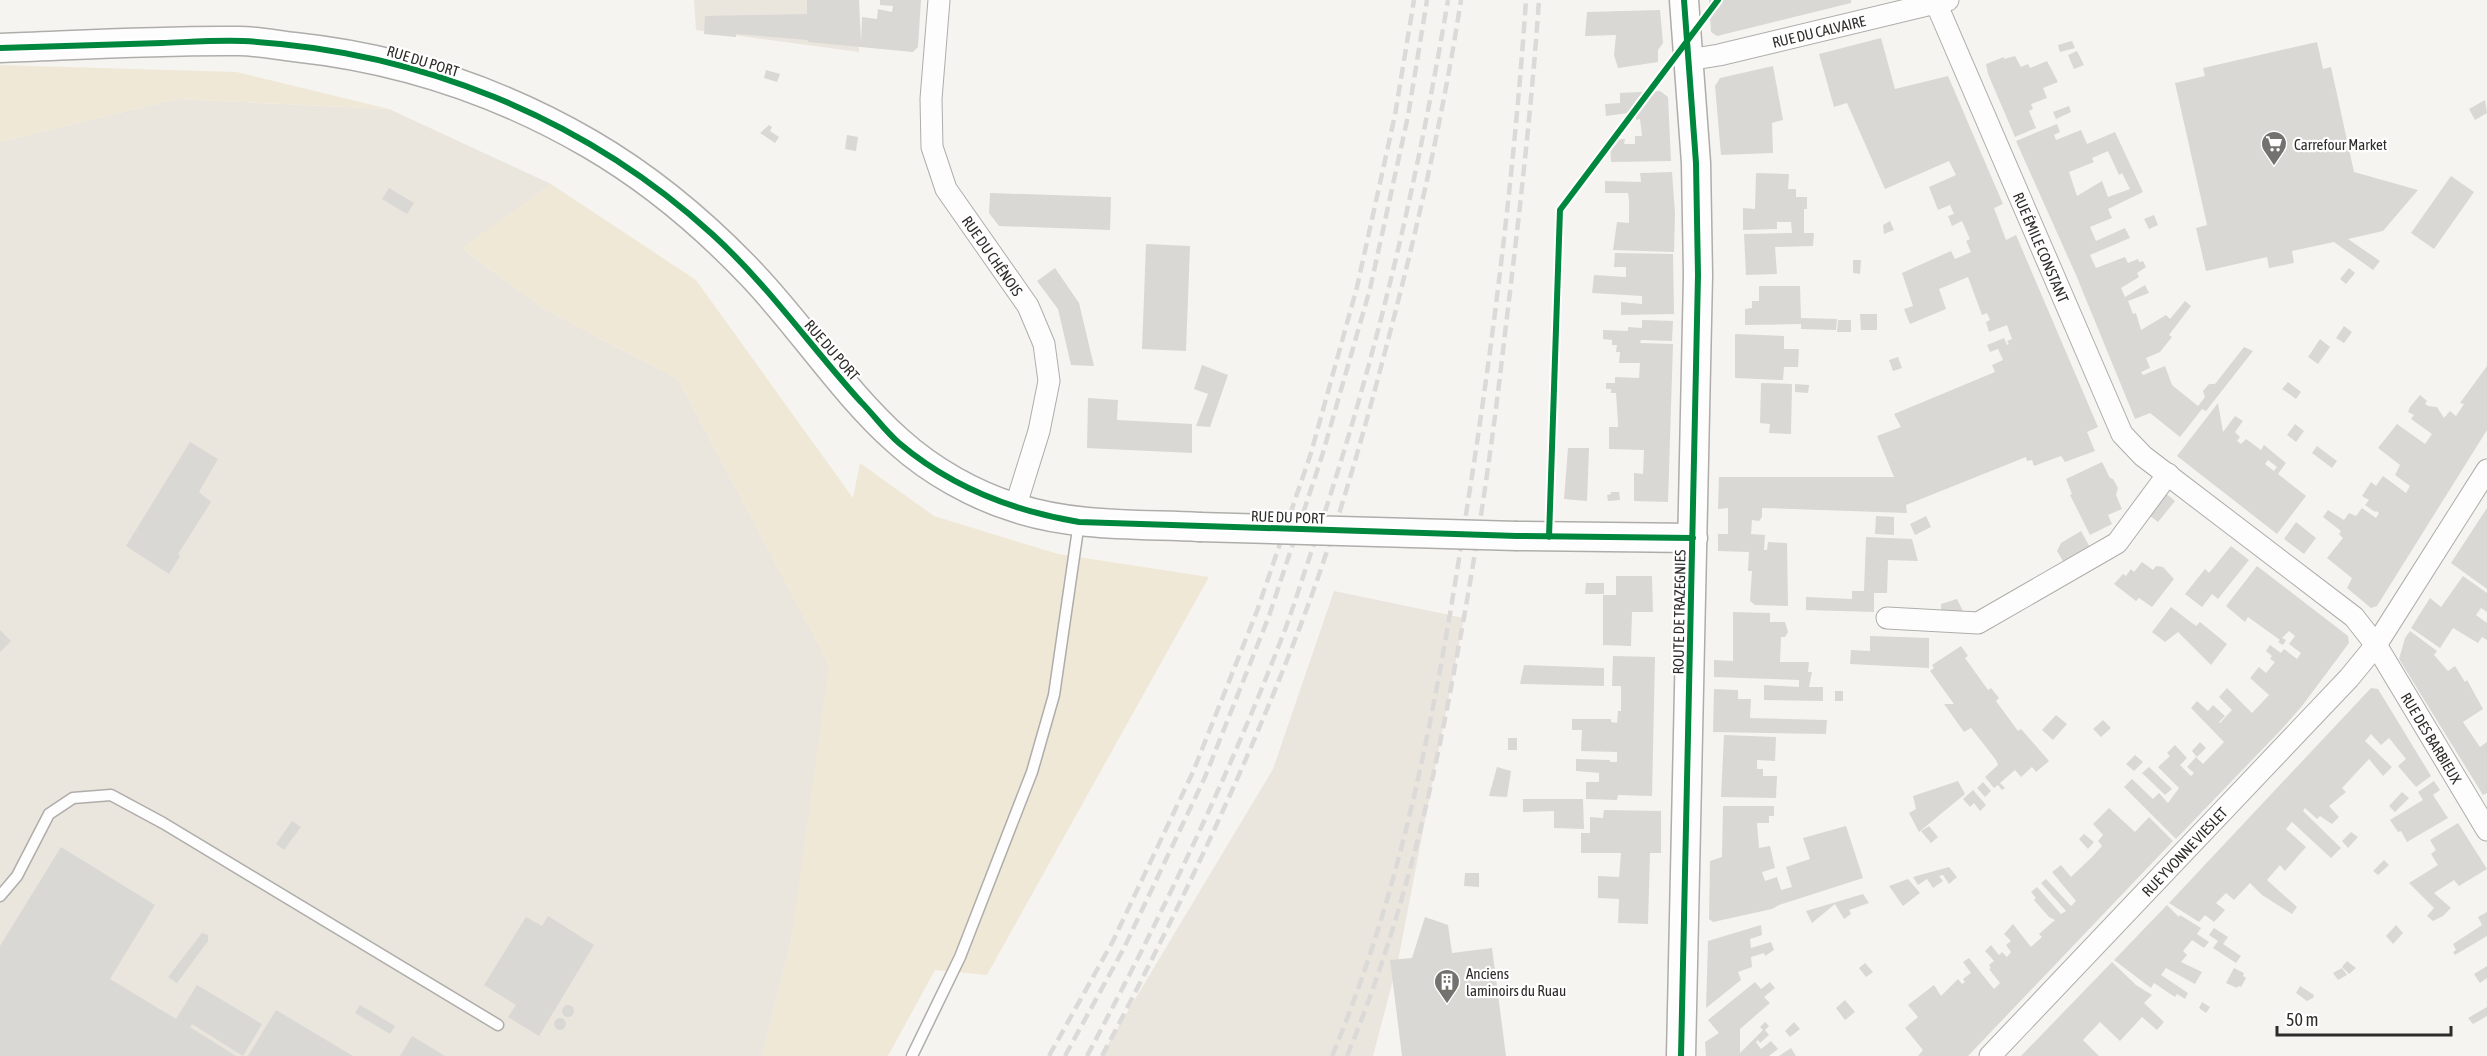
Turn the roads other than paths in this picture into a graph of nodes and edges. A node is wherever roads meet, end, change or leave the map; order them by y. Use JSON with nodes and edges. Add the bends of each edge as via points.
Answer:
{"nodes":[{"id":1,"x":939,"y":0,"type":"edge"},
{"id":2,"x":1684,"y":0,"type":"edge"},
{"id":3,"x":1942,"y":1,"type":"edge"},
{"id":4,"x":0,"y":48,"type":"edge"},
{"id":5,"x":1688,"y":60,"type":"junction"},
{"id":6,"x":2487,"y":470,"type":"edge"},
{"id":7,"x":2168,"y":474,"type":"junction"},
{"id":8,"x":1015,"y":508,"type":"junction"},
{"id":9,"x":1079,"y":522,"type":"junction"},
{"id":10,"x":1693,"y":538,"type":"junction"},
{"id":11,"x":1887,"y":618,"type":"dead end"},
{"id":12,"x":2376,"y":645,"type":"junction"},
{"id":13,"x":2487,"y":830,"type":"edge"},
{"id":14,"x":0,"y":896,"type":"edge"},
{"id":15,"x":498,"y":1025,"type":"dead end"},
{"id":16,"x":912,"y":1056,"type":"edge"},
{"id":17,"x":1681,"y":1056,"type":"edge"},
{"id":18,"x":1990,"y":1056,"type":"edge"}],
"edges":[{"from":1,"to":8,"type":"street","name":"RUE DU CHÊNOIS","via":[[931,99],[932,147],[946,189],[1028,306],[1044,344],[1049,381],[1040,431]]},
{"from":2,"to":5,"type":"main road","name":"ROUTE DE TRAZEGNIES"},
{"from":3,"to":5,"type":"street","name":"RUE DU CALVAIRE"},
{"from":3,"to":7,"type":"street","name":"RUE ÉMILE CONSTANT","via":[[2122,434]]},
{"from":4,"to":8,"type":"main road","name":"RUE DU PORT","via":[[265,43],[382,60],[514,104],[591,144],[653,186],[712,234],[756,279],[897,441],[958,483]]},
{"from":5,"to":10,"type":"main road","name":"ROUTE DE TRAZEGNIES","via":[[1698,260]]},
{"from":6,"to":12,"type":"street","name":"RUE YVONNE VIESLET"},
{"from":7,"to":11,"type":"street","via":[[2117,543],[1978,623]]},
{"from":7,"to":12,"type":"street","name":"RUE ÉMILE CONSTANT","via":[[2354,616]]},
{"from":8,"to":9,"type":"main road","name":"RUE DU PORT"},
{"from":9,"to":10,"type":"main road","name":"RUE DU PORT","bridge":true},
{"from":9,"to":16,"type":"lane","via":[[1054,695],[1032,772],[960,957]]},
{"from":10,"to":17,"type":"main road","name":"ROUTE DE TRAZEGNIES"},
{"from":12,"to":13,"type":"street","name":"RUE DES BARBIEUX"},
{"from":12,"to":18,"type":"street","name":"RUE YVONNE VIESLET","via":[[2285,748]]},
{"from":14,"to":15,"type":"lane","via":[[17,876],[49,814],[73,798],[111,795]]}]}
